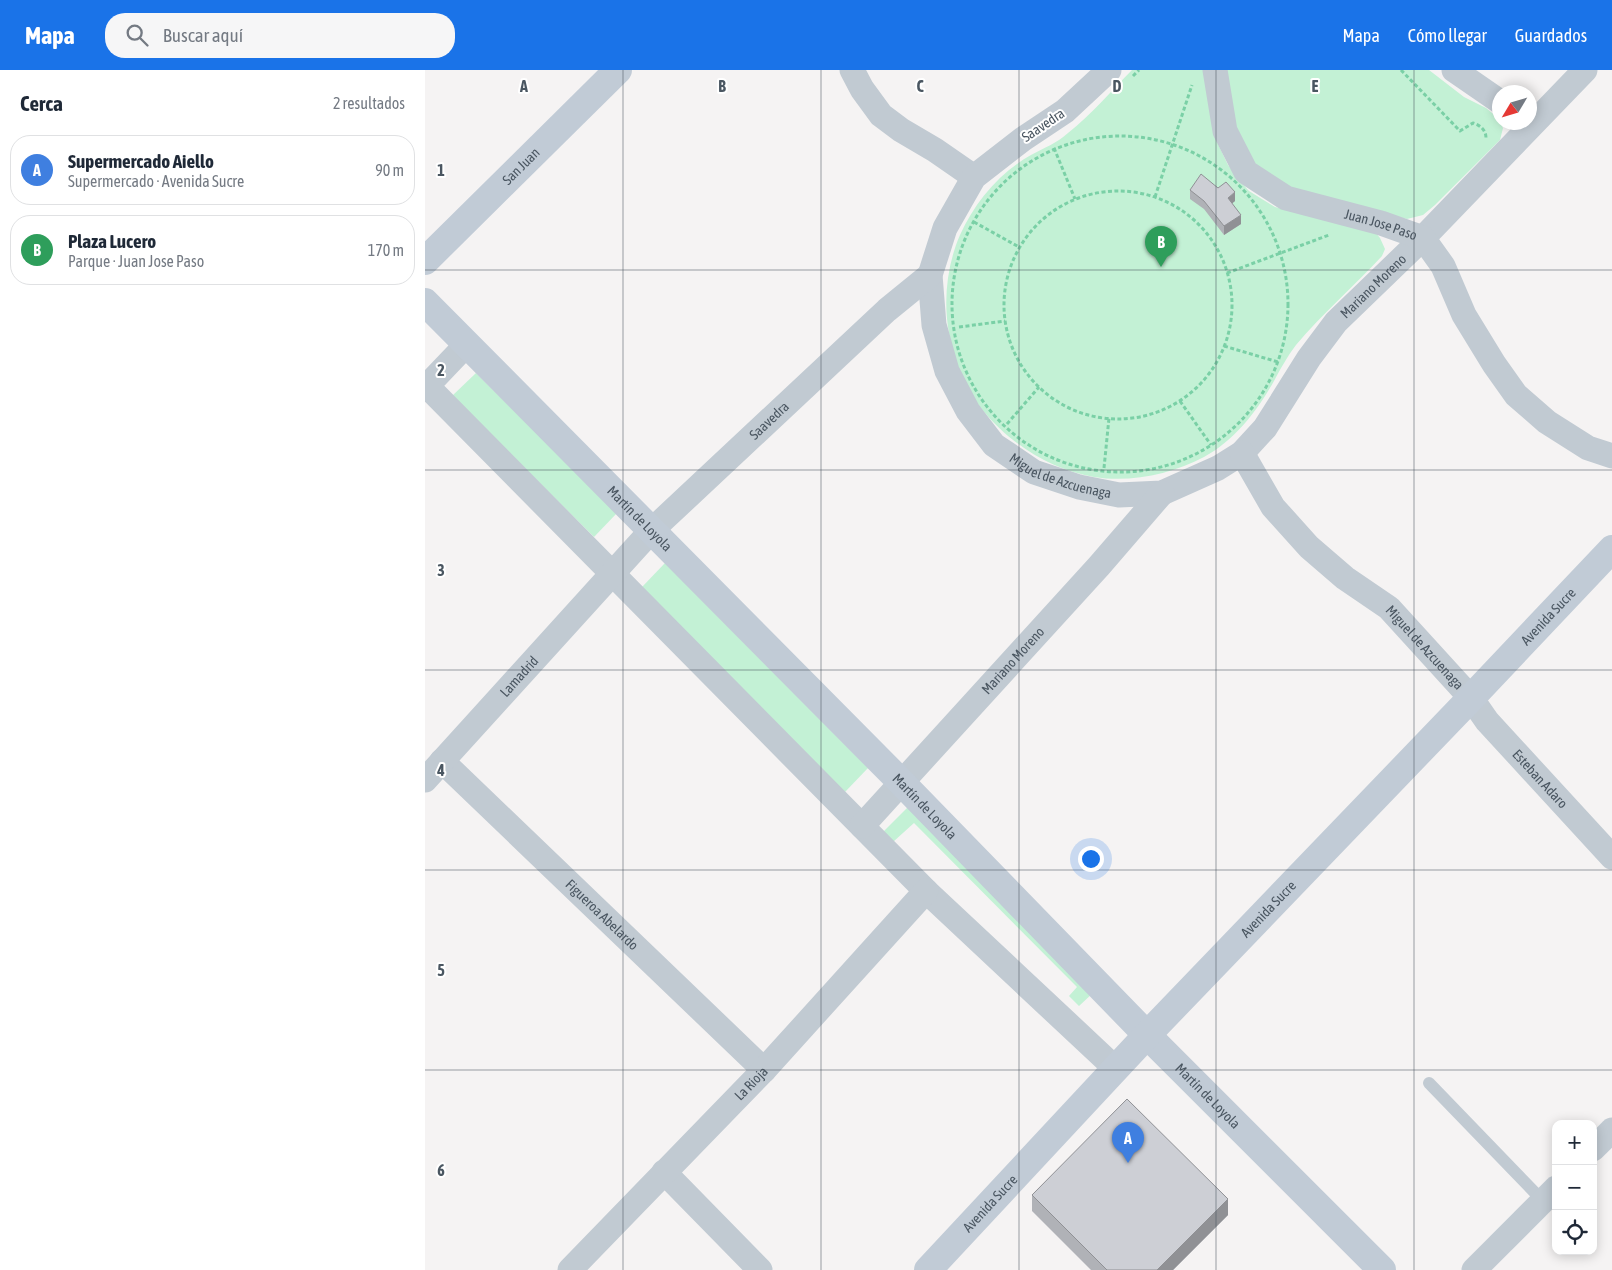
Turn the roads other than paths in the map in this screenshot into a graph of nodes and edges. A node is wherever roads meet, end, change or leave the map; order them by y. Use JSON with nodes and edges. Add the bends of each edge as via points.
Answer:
{"nodes":[{"id":1,"x":618,"y":70,"type":"edge"},
{"id":2,"x":852,"y":70,"type":"edge"},
{"id":3,"x":1109,"y":70,"type":"edge"},
{"id":4,"x":1455,"y":70,"type":"edge"},
{"id":5,"x":1585,"y":70,"type":"edge"},
{"id":6,"x":1204,"y":75,"type":"edge"},
{"id":7,"x":1492,"y":96,"type":"edge"},
{"id":8,"x":1537,"y":116,"type":"edge"},
{"id":9,"x":1524,"y":130,"type":"edge"},
{"id":10,"x":975,"y":177,"type":"junction"},
{"id":11,"x":1423,"y":238,"type":"junction"},
{"id":12,"x":425,"y":262,"type":"edge"},
{"id":13,"x":930,"y":275,"type":"junction"},
{"id":14,"x":425,"y":302,"type":"edge"},
{"id":15,"x":467,"y":344,"type":"junction"},
{"id":16,"x":426,"y":388,"type":"edge"},
{"id":17,"x":1242,"y":453,"type":"junction"},
{"id":18,"x":1612,"y":456,"type":"edge"},
{"id":19,"x":1163,"y":493,"type":"junction"},
{"id":20,"x":651,"y":531,"type":"junction"},
{"id":21,"x":1612,"y":549,"type":"edge"},
{"id":22,"x":612,"y":572,"type":"junction"},
{"id":23,"x":1471,"y":698,"type":"junction"},
{"id":24,"x":442,"y":761,"type":"junction"},
{"id":25,"x":425,"y":780,"type":"edge"},
{"id":26,"x":901,"y":782,"type":"junction"},
{"id":27,"x":862,"y":826,"type":"junction"},
{"id":28,"x":1612,"y":856,"type":"edge"},
{"id":29,"x":926,"y":891,"type":"junction"},
{"id":30,"x":1147,"y":1035,"type":"junction"},
{"id":31,"x":1117,"y":1069,"type":"junction"},
{"id":32,"x":764,"y":1070,"type":"junction"},
{"id":33,"x":1429,"y":1083,"type":"dead end"},
{"id":34,"x":664,"y":1172,"type":"junction"},
{"id":35,"x":1549,"y":1194,"type":"edge"},
{"id":36,"x":570,"y":1270,"type":"edge"},
{"id":37,"x":760,"y":1270,"type":"edge"},
{"id":38,"x":928,"y":1270,"type":"edge"},
{"id":39,"x":1382,"y":1270,"type":"edge"},
{"id":40,"x":1474,"y":1270,"type":"edge"}],
"edges":[{"from":1,"to":12,"type":"street","name":"San Juan"},
{"from":2,"to":10,"type":"street","via":[[881,114]]},
{"from":3,"to":10,"type":"street","name":"Saavedra","via":[[1065,111]]},
{"from":4,"to":7,"type":"street"},
{"from":5,"to":8,"type":"street","name":"Mariano Moreno"},
{"from":6,"to":11,"type":"street","name":"Juan Jose Paso","via":[[1225,131],[1246,172],[1286,198],[1381,223]]},
{"from":9,"to":11,"type":"street","name":"Mariano Moreno"},
{"from":10,"to":13,"type":"street","name":"Miguel de Azcuenaga","via":[[945,228]]},
{"from":11,"to":17,"type":"street","name":"Mariano Moreno","via":[[1336,322],[1265,428]]},
{"from":11,"to":18,"type":"street","name":"Juan Jose Paso","via":[[1443,266],[1464,315],[1516,395],[1555,427],[1588,448]]},
{"from":13,"to":19,"type":"street","name":"Miguel de Azcuenaga","via":[[935,325],[947,370],[968,411],[994,445],[1034,472],[1079,487],[1119,495]]},
{"from":13,"to":20,"type":"street","name":"Saavedra","via":[[887,310]]},
{"from":14,"to":15,"type":"street","name":"Martín de Loyola"},
{"from":15,"to":16,"type":"street"},
{"from":15,"to":20,"type":"street","name":"Martín de Loyola"},
{"from":16,"to":22,"type":"street"},
{"from":17,"to":19,"type":"street","name":"Miguel de Azcuenaga","via":[[1218,468]]},
{"from":17,"to":23,"type":"street","name":"Miguel de Azcuenaga","via":[[1273,507],[1309,547],[1345,578],[1389,608]]},
{"from":19,"to":26,"type":"street","name":"Mariano Moreno"},
{"from":20,"to":22,"type":"street","name":"Saavedra"},
{"from":20,"to":26,"type":"street","name":"Martín de Loyola"},
{"from":21,"to":23,"type":"street","name":"Avenida Sucre"},
{"from":22,"to":24,"type":"street","name":"Lamadrid"},
{"from":22,"to":27,"type":"street"},
{"from":23,"to":28,"type":"street","name":"Esteban Adaro","via":[[1487,721]]},
{"from":23,"to":30,"type":"street","name":"Avenida Sucre"},
{"from":24,"to":25,"type":"street","name":"Lamadrid"},
{"from":24,"to":32,"type":"street","name":"Figueroa Abelardo"},
{"from":26,"to":27,"type":"street","name":"Mariano Moreno"},
{"from":26,"to":30,"type":"street","name":"Martín de Loyola"},
{"from":27,"to":29,"type":"street"},
{"from":29,"to":31,"type":"street"},
{"from":29,"to":32,"type":"street","name":"La Rioja"},
{"from":30,"to":31,"type":"street","name":"Avenida Sucre"},
{"from":30,"to":39,"type":"street","name":"Martín de Loyola"},
{"from":31,"to":38,"type":"street","name":"Avenida Sucre"},
{"from":32,"to":34,"type":"street","name":"La Rioja"},
{"from":33,"to":35,"type":"lane"},
{"from":34,"to":36,"type":"street","name":"La Rioja"},
{"from":34,"to":37,"type":"street"},
{"from":35,"to":40,"type":"street"}]}
